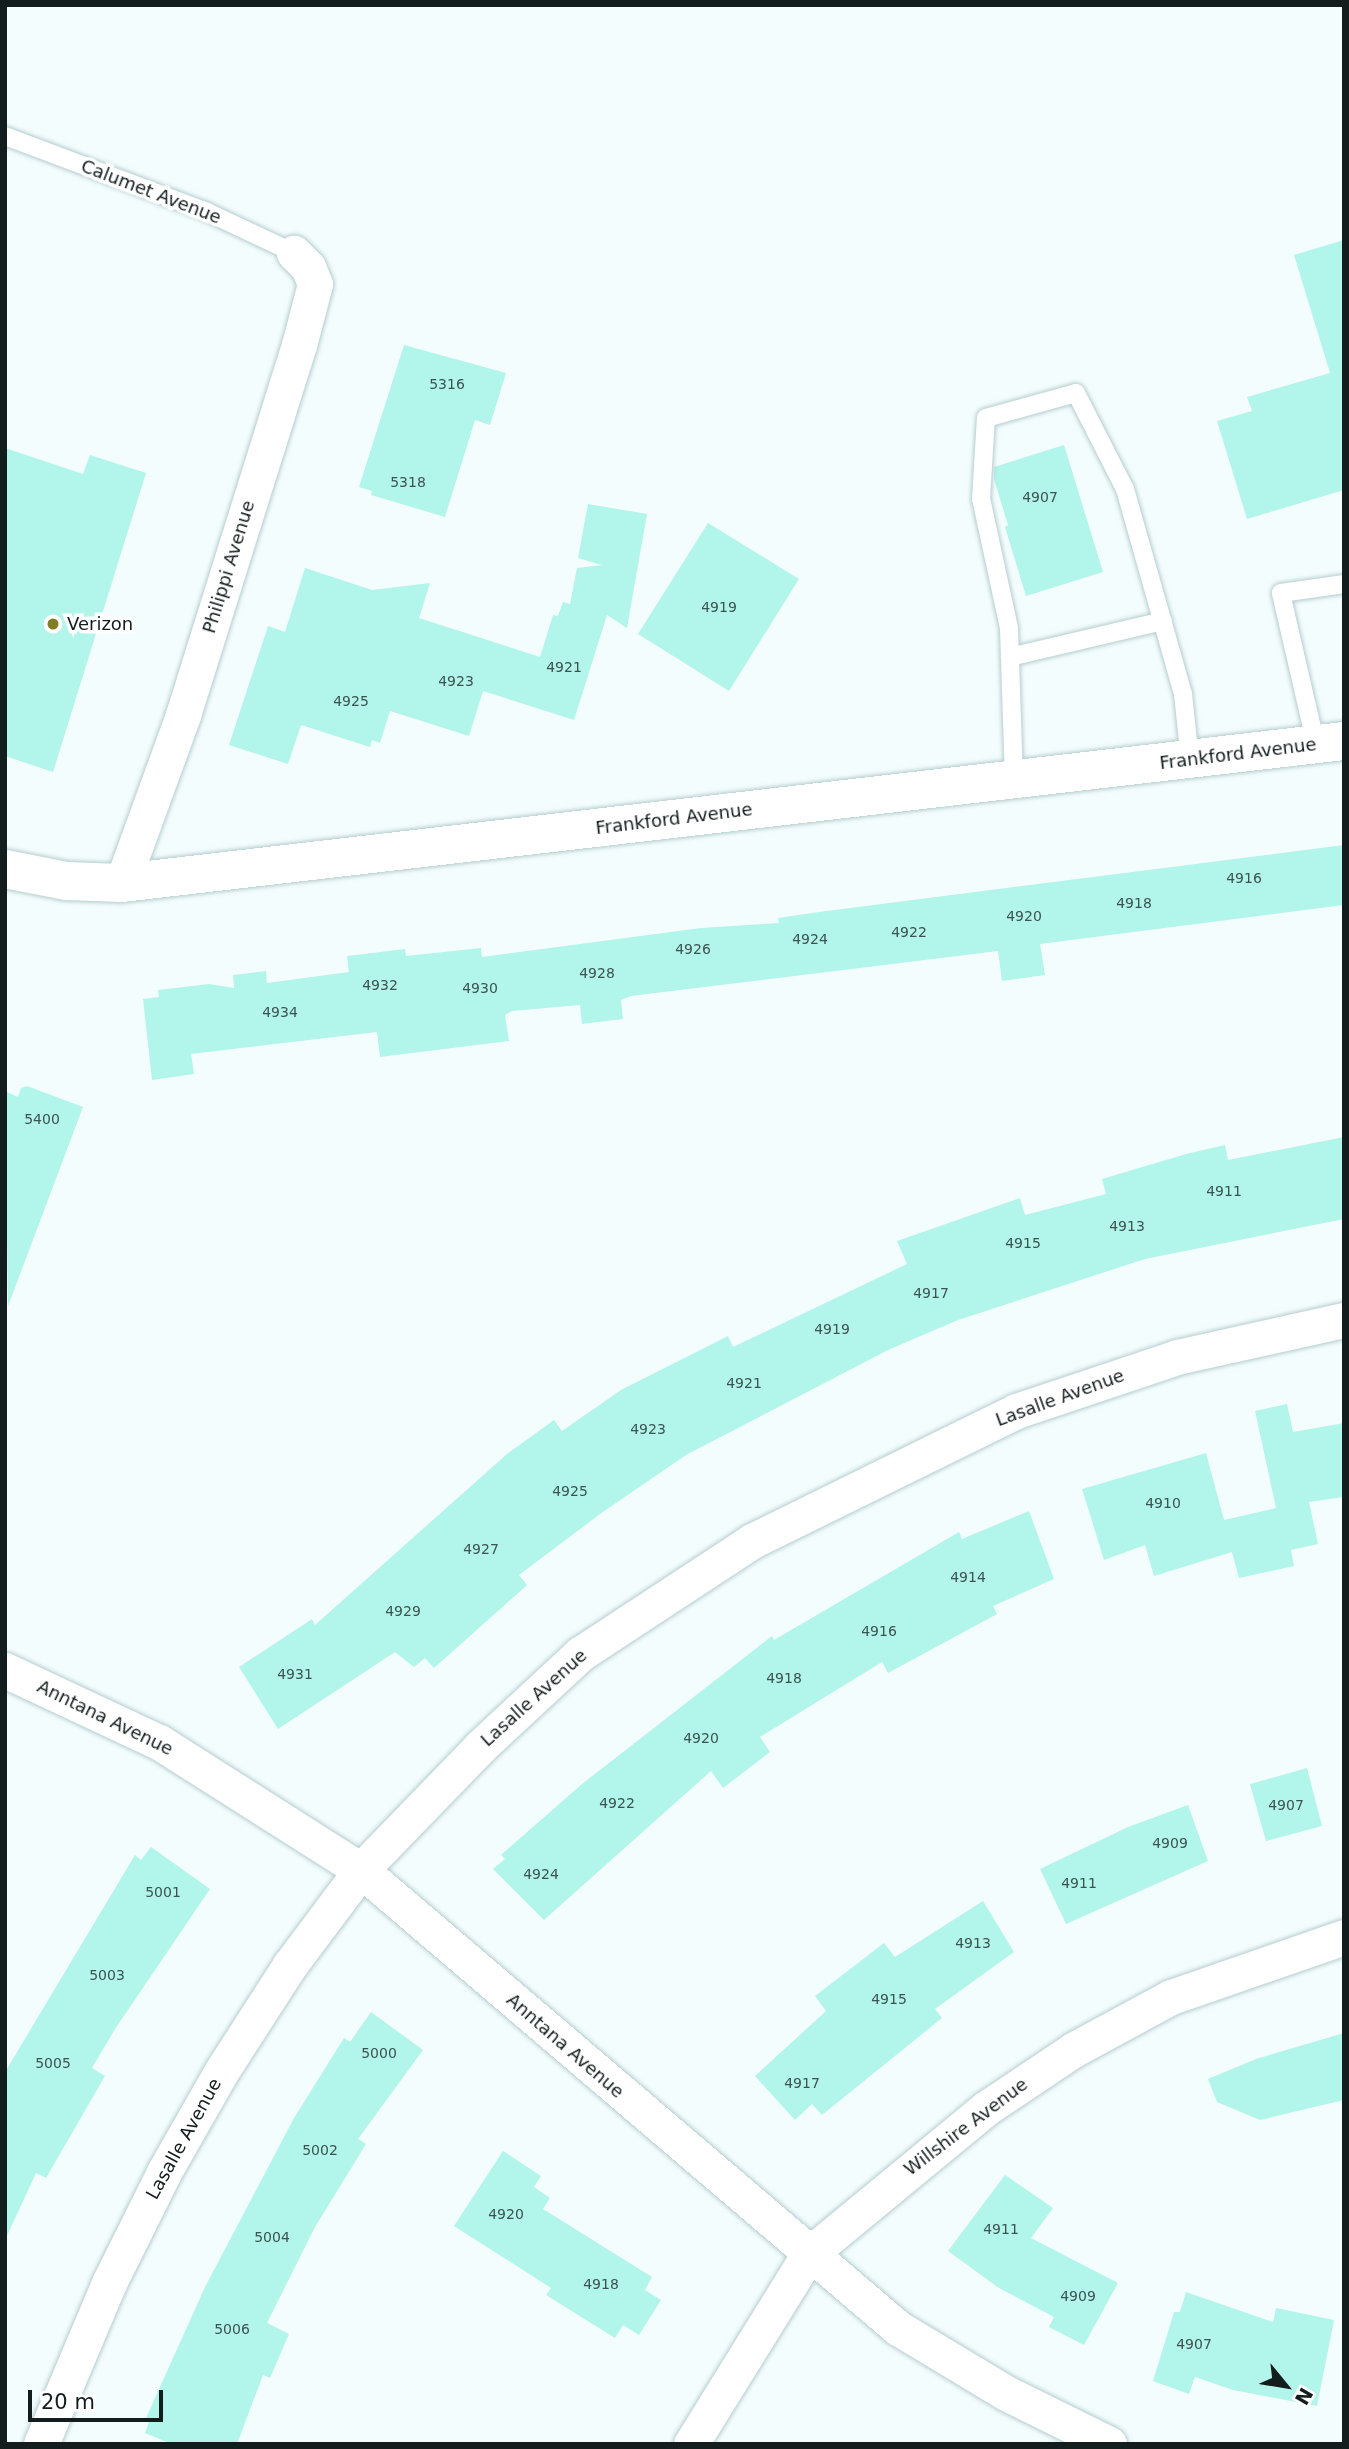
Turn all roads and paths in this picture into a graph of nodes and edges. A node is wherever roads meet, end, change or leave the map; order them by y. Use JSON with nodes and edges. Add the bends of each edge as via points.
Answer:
{"nodes":[{"id":1,"x":5,"y":136,"type":"edge"},
{"id":2,"x":294,"y":253,"type":"joint"},
{"id":3,"x":1344,"y":584,"type":"edge"},
{"id":4,"x":1163,"y":621,"type":"junction"},
{"id":5,"x":1010,"y":657,"type":"junction"},
{"id":6,"x":1330,"y":743,"type":"edge"},
{"id":7,"x":1190,"y":759,"type":"junction"},
{"id":8,"x":1014,"y":780,"type":"junction"},
{"id":9,"x":5,"y":869,"type":"edge"},
{"id":10,"x":122,"y":883,"type":"junction"},
{"id":11,"x":1344,"y":1320,"type":"edge"},
{"id":12,"x":5,"y":1670,"type":"edge"},
{"id":13,"x":361,"y":1870,"type":"junction"},
{"id":14,"x":1344,"y":1937,"type":"edge"},
{"id":15,"x":808,"y":2255,"type":"junction"},
{"id":16,"x":41,"y":2444,"type":"edge"},
{"id":17,"x":691,"y":2444,"type":"edge"},
{"id":18,"x":1109,"y":2444,"type":"edge"}],
"edges":[{"from":1,"to":2,"type":"lane","name":"Calumet Avenue","via":[[207,212]]},
{"from":2,"to":10,"type":"street","name":"Philippi Avenue","via":[[308,267],[315,284],[299,345],[183,715]]},
{"from":3,"to":6,"type":"lane","via":[[1281,593]]},
{"from":4,"to":5,"type":"lane"},
{"from":4,"to":5,"type":"lane","via":[[1125,489],[1076,393],[986,418],[981,499],[1009,628]]},
{"from":4,"to":7,"type":"lane","via":[[1183,694]]},
{"from":5,"to":8,"type":"lane"},
{"from":6,"to":7,"type":"street","name":"Frankford Avenue"},
{"from":7,"to":8,"type":"street","name":"Frankford Avenue"},
{"from":8,"to":10,"type":"street","name":"Frankford Avenue"},
{"from":9,"to":10,"type":"street","name":"Frankford Avenue","via":[[65,881]]},
{"from":11,"to":13,"type":"street","name":"Lasalle Avenue","via":[[1177,1357],[1016,1411],[821,1503],[752,1541],[580,1654],[480,1747]]},
{"from":12,"to":13,"type":"street","name":"Anntana Avenue","via":[[159,1742]]},
{"from":13,"to":15,"type":"street","name":"Anntana Avenue"},
{"from":13,"to":16,"type":"street","name":"Lasalle Avenue","via":[[290,1965],[164,2172],[109,2283]]},
{"from":14,"to":15,"type":"street","name":"Willshire Avenue","via":[[1171,1997],[1073,2050],[985,2109]]},
{"from":15,"to":17,"type":"street","name":"Willshire Avenue"},
{"from":15,"to":18,"type":"street","name":"Anntana Avenue","via":[[898,2328],[1006,2393]]}]}
